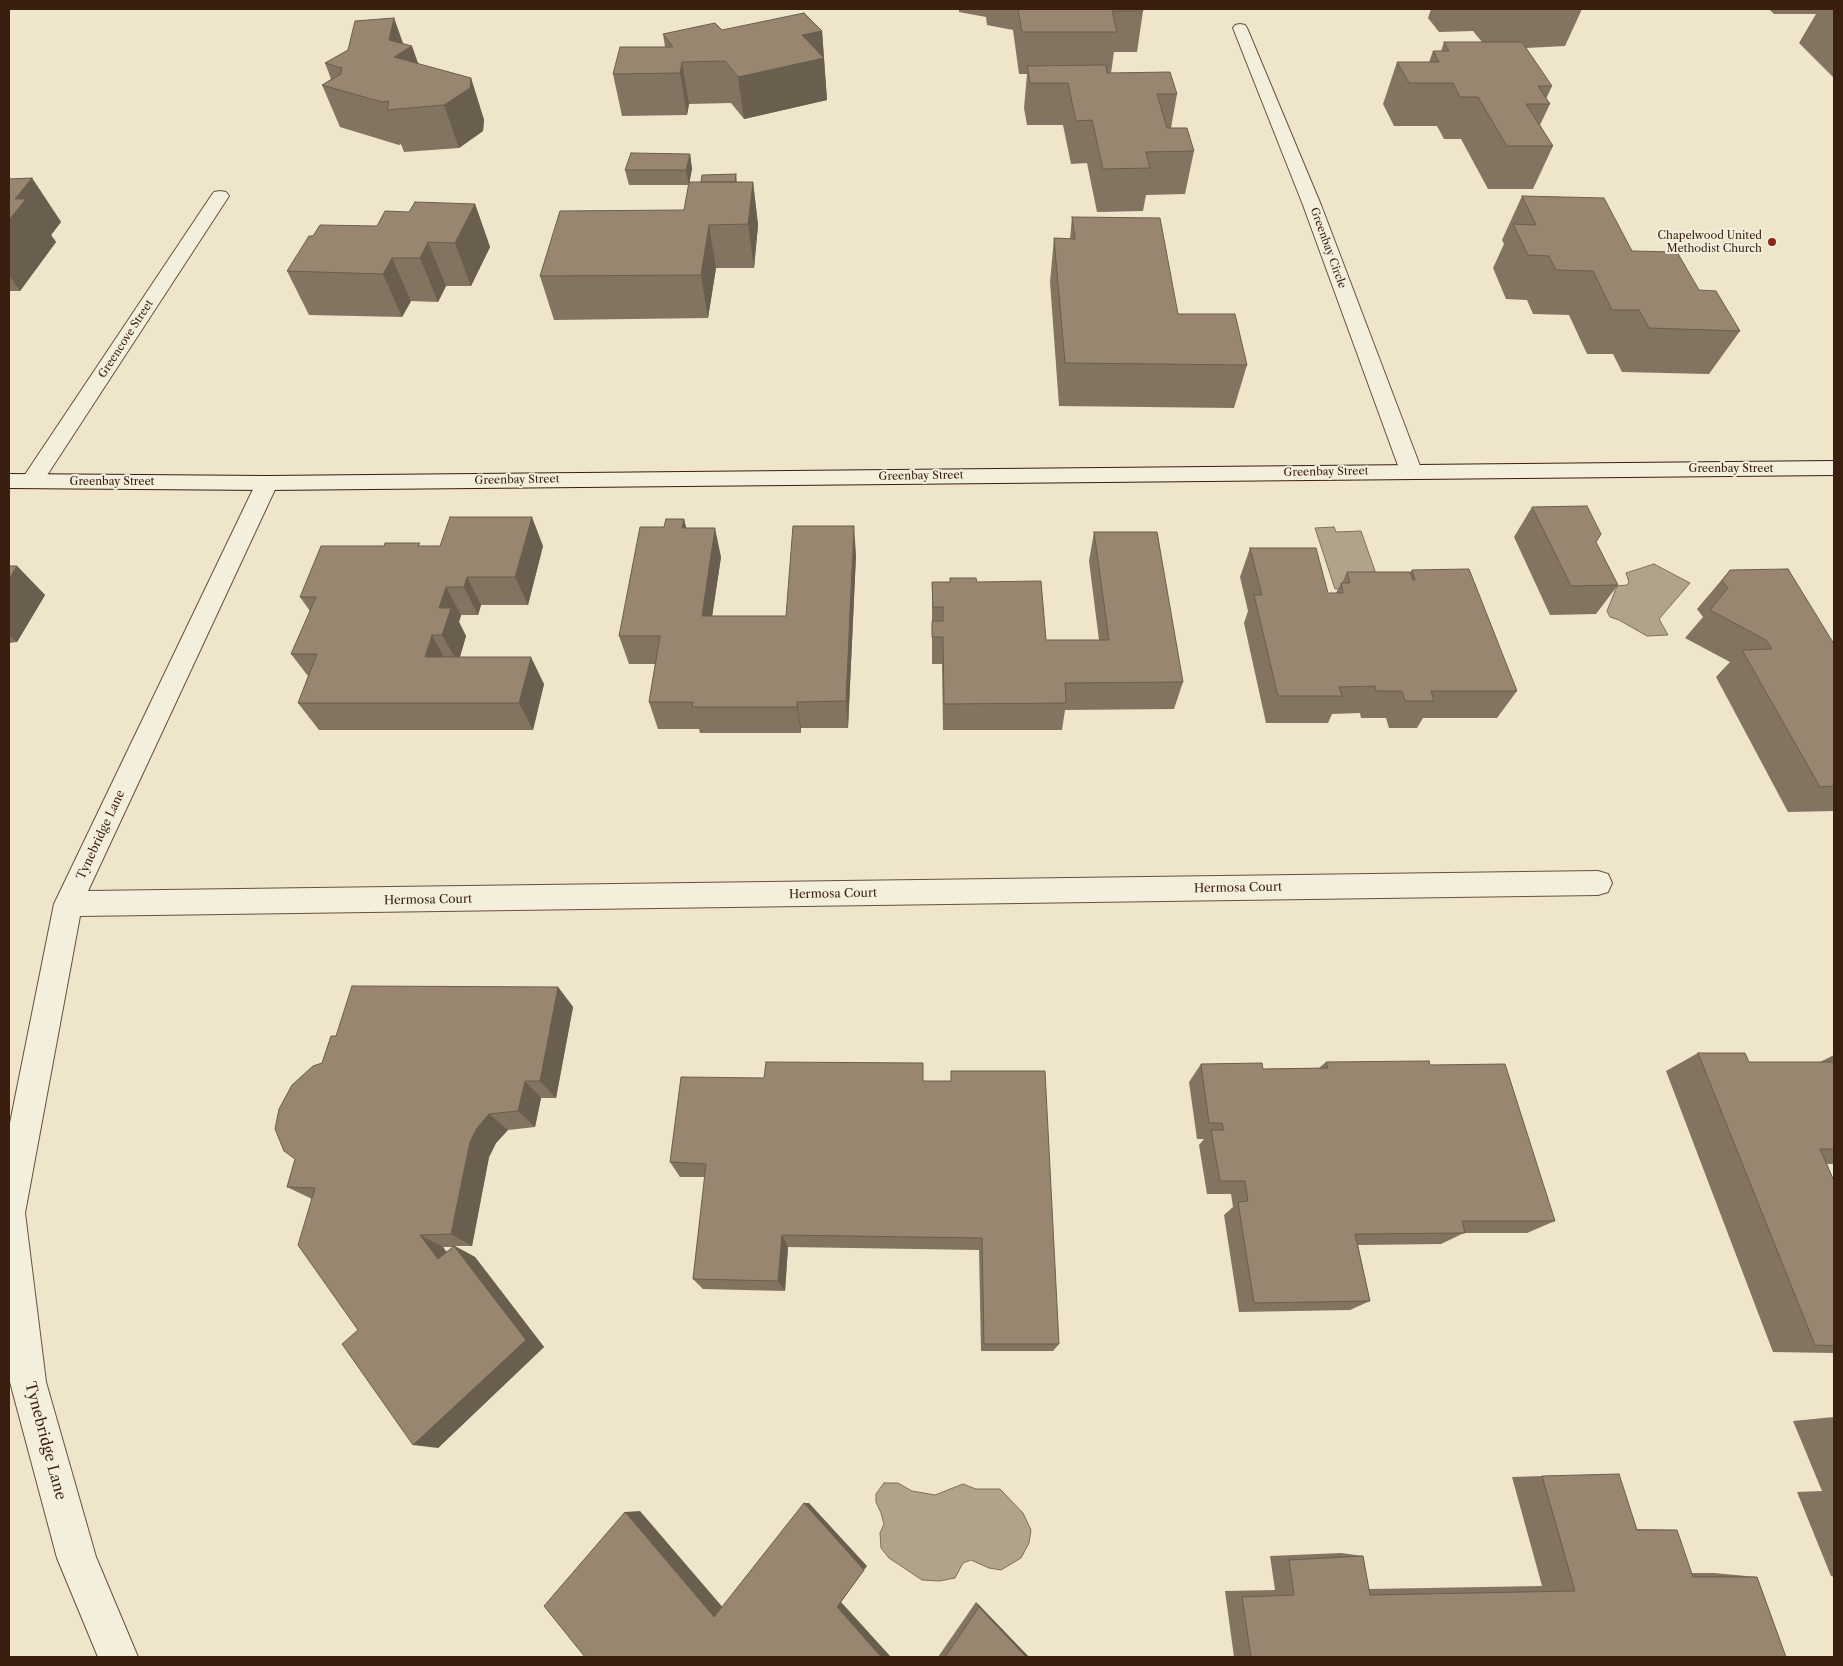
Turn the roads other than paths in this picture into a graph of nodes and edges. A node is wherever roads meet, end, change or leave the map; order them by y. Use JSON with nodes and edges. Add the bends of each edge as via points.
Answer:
{"nodes":[{"id":1,"x":1240,"y":28,"type":"dead end"},
{"id":2,"x":220,"y":196,"type":"dead end"},
{"id":3,"x":1834,"y":468,"type":"edge"},
{"id":4,"x":1411,"y":471,"type":"junction"},
{"id":5,"x":9,"y":481,"type":"edge"},
{"id":6,"x":32,"y":481,"type":"junction"},
{"id":7,"x":268,"y":483,"type":"junction"},
{"id":8,"x":1598,"y":882,"type":"dead end"},
{"id":9,"x":68,"y":904,"type":"junction"},
{"id":10,"x":9,"y":1211,"type":"edge"},
{"id":11,"x":9,"y":1215,"type":"edge"},
{"id":12,"x":118,"y":1657,"type":"edge"}],
"edges":[{"from":1,"to":4,"type":"street","name":"Greenbay Circle","via":[[1312,205]]},
{"from":2,"to":6,"type":"street","name":"Greencove Street"},
{"from":3,"to":4,"type":"street","name":"Greenbay Street"},
{"from":4,"to":7,"type":"street","name":"Greenbay Street"},
{"from":5,"to":6,"type":"street","name":"Greenbay Street"},
{"from":6,"to":7,"type":"street","name":"Greenbay Street"},
{"from":7,"to":9,"type":"street","name":"Tynebridge Lane"},
{"from":8,"to":9,"type":"street","name":"Hermosa Court"},
{"from":9,"to":10,"type":"street","name":"Tynebridge Lane"},
{"from":11,"to":12,"type":"street","name":"Tynebridge Lane","via":[[28,1382],[77,1558]]}]}
